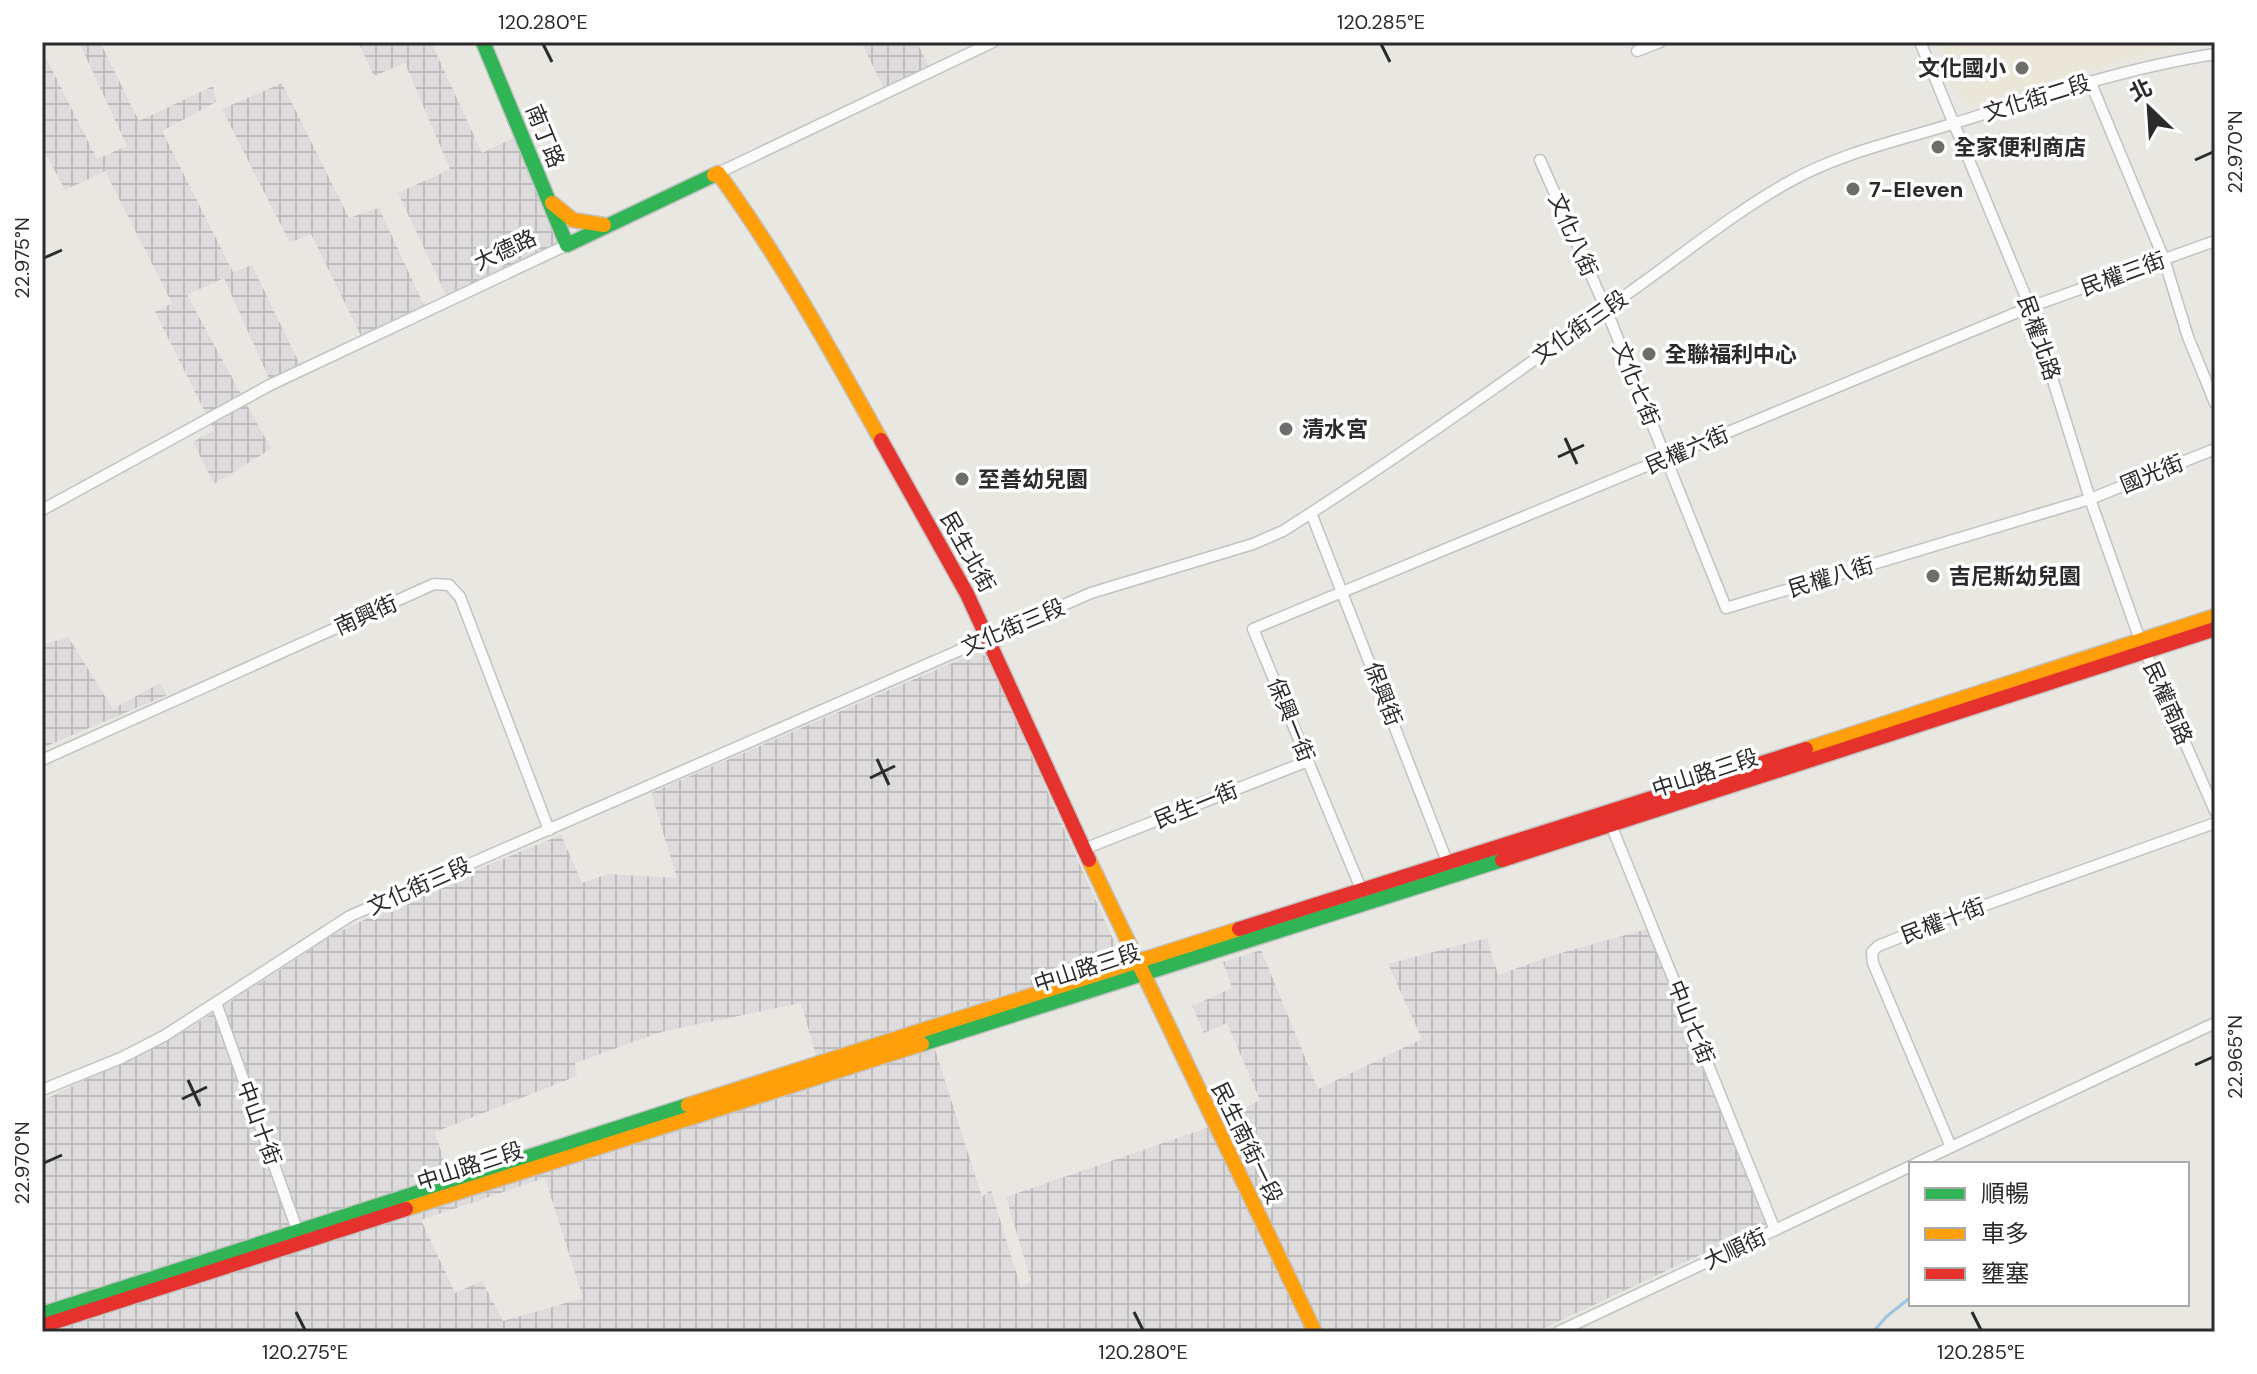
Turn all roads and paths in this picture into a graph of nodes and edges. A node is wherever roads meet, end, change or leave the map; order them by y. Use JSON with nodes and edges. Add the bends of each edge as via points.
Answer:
{"nodes":[{"id":1,"x":483,"y":42,"type":"edge"},
{"id":2,"x":993,"y":42,"type":"edge"},
{"id":3,"x":1660,"y":42,"type":"edge"},
{"id":4,"x":1920,"y":42,"type":"edge"},
{"id":5,"x":1637,"y":51,"type":"dead end"},
{"id":6,"x":2215,"y":54,"type":"edge"},
{"id":7,"x":2090,"y":81,"type":"junction"},
{"id":8,"x":1954,"y":124,"type":"junction"},
{"id":9,"x":1540,"y":160,"type":"dead end"},
{"id":10,"x":718,"y":173,"type":"junction"},
{"id":11,"x":545,"y":195,"type":"junction"},
{"id":12,"x":609,"y":225,"type":"junction"},
{"id":13,"x":2215,"y":241,"type":"edge"},
{"id":14,"x":567,"y":245,"type":"junction"},
{"id":15,"x":2164,"y":259,"type":"junction"},
{"id":16,"x":2030,"y":307,"type":"junction"},
{"id":17,"x":1606,"y":309,"type":"junction"},
{"id":18,"x":2215,"y":403,"type":"edge"},
{"id":19,"x":2215,"y":449,"type":"edge"},
{"id":20,"x":1666,"y":459,"type":"junction"},
{"id":21,"x":2090,"y":499,"type":"junction"},
{"id":22,"x":42,"y":510,"type":"edge"},
{"id":23,"x":1311,"y":513,"type":"junction"},
{"id":24,"x":1344,"y":593,"type":"junction"},
{"id":25,"x":2215,"y":616,"type":"edge"},
{"id":26,"x":2215,"y":629,"type":"edge"},
{"id":27,"x":989,"y":638,"type":"junction"},
{"id":28,"x":2142,"y":646,"type":"junction"},
{"id":29,"x":42,"y":760,"type":"edge"},
{"id":30,"x":1308,"y":761,"type":"junction"},
{"id":31,"x":2215,"y":811,"type":"edge"},
{"id":32,"x":1609,"y":820,"type":"junction"},
{"id":33,"x":2215,"y":823,"type":"edge"},
{"id":34,"x":549,"y":830,"type":"junction"},
{"id":35,"x":1084,"y":849,"type":"junction"},
{"id":36,"x":1450,"y":869,"type":"junction"},
{"id":37,"x":1363,"y":896,"type":"junction"},
{"id":38,"x":1138,"y":967,"type":"junction"},
{"id":39,"x":216,"y":1003,"type":"junction"},
{"id":40,"x":2215,"y":1023,"type":"edge"},
{"id":41,"x":42,"y":1090,"type":"edge"},
{"id":42,"x":1951,"y":1147,"type":"junction"},
{"id":43,"x":1919,"y":1162,"type":"edge"},
{"id":44,"x":1909,"y":1167,"type":"edge"},
{"id":45,"x":1775,"y":1230,"type":"junction"},
{"id":46,"x":300,"y":1236,"type":"junction"},
{"id":47,"x":42,"y":1314,"type":"edge"},
{"id":48,"x":42,"y":1326,"type":"edge"},
{"id":49,"x":1315,"y":1332,"type":"edge"},
{"id":50,"x":1558,"y":1332,"type":"edge"}],
"edges":[{"from":1,"to":11,"type":"main road","name":"南丁路"},
{"from":2,"to":10,"type":"street","name":"大德路"},
{"from":3,"to":5,"type":"street"},
{"from":4,"to":8,"type":"street","name":"民權北路"},
{"from":6,"to":7,"type":"street","name":"文化街二段"},
{"from":7,"to":8,"type":"street","name":"文化街二段"},
{"from":7,"to":15,"type":"street"},
{"from":8,"to":16,"type":"street","name":"民權北路"},
{"from":8,"to":17,"type":"street","name":"文化街三段","via":[[1862,151],[1787,183]]},
{"from":9,"to":17,"type":"street","name":"文化八街"},
{"from":10,"to":12,"type":"main road","name":"大德路"},
{"from":10,"to":27,"type":"main road","name":"民生北街","via":[[806,305]]},
{"from":11,"to":12,"type":"main road","via":[[573,220]]},
{"from":11,"to":14,"type":"main road","name":"南丁路"},
{"from":12,"to":14,"type":"main road","name":"大德路"},
{"from":13,"to":15,"type":"street","name":"民權三街"},
{"from":14,"to":22,"type":"street","name":"大德路","via":[[270,385]]},
{"from":15,"to":16,"type":"street","name":"民權三街"},
{"from":15,"to":18,"type":"street"},
{"from":16,"to":20,"type":"street","name":"民權六街"},
{"from":16,"to":21,"type":"street","name":"民權北路"},
{"from":17,"to":20,"type":"street","name":"文化七街"},
{"from":17,"to":23,"type":"street","name":"文化街三段"},
{"from":19,"to":21,"type":"street","name":"國光街"},
{"from":20,"to":21,"type":"street","name":"民權八街","via":[[1726,608]]},
{"from":20,"to":24,"type":"street","name":"民權六街"},
{"from":21,"to":28,"type":"street","name":"民權北路"},
{"from":23,"to":24,"type":"street","name":"保興街"},
{"from":23,"to":27,"type":"street","name":"文化街三段","via":[[1268,539],[1116,584]]},
{"from":24,"to":30,"type":"street","name":"保興一街","via":[[1253,629]]},
{"from":24,"to":36,"type":"street","name":"保興街"},
{"from":25,"to":28,"type":"main road"},
{"from":26,"to":28,"type":"main road"},
{"from":27,"to":34,"type":"street","name":"文化街三段"},
{"from":27,"to":35,"type":"main road","name":"民生北街"},
{"from":28,"to":31,"type":"street","name":"民權南路"},
{"from":28,"to":32,"type":"main road","name":"中山路三段"},
{"from":29,"to":34,"type":"street","name":"南興街","via":[[434,584],[449,585],[460,597]]},
{"from":30,"to":35,"type":"street","name":"民生一街"},
{"from":30,"to":37,"type":"street","name":"保興一街"},
{"from":32,"to":36,"type":"main road","name":"中山路三段"},
{"from":32,"to":45,"type":"street","name":"中山七街"},
{"from":33,"to":42,"type":"street","name":"民權十街","via":[[1946,919],[1872,952]]},
{"from":34,"to":39,"type":"street","name":"文化街三段","via":[[350,916]]},
{"from":35,"to":38,"type":"main road","name":"民生北街"},
{"from":36,"to":37,"type":"main road","name":"中山路三段"},
{"from":37,"to":38,"type":"main road","name":"中山路三段"},
{"from":38,"to":46,"type":"main road","name":"中山路三段"},
{"from":38,"to":49,"type":"main road","name":"民生南街一段"},
{"from":39,"to":41,"type":"street","name":"文化街三段","via":[[145,1047]]},
{"from":39,"to":46,"type":"street","name":"中山十街"},
{"from":40,"to":42,"type":"street","name":"大順街"},
{"from":42,"to":43,"type":"street","name":"大順街"},
{"from":44,"to":45,"type":"street","name":"大順街"},
{"from":45,"to":50,"type":"street","name":"大順街"},
{"from":46,"to":47,"type":"main road","name":"中山路三段"},
{"from":46,"to":48,"type":"main road","name":"中山路三段"}]}
